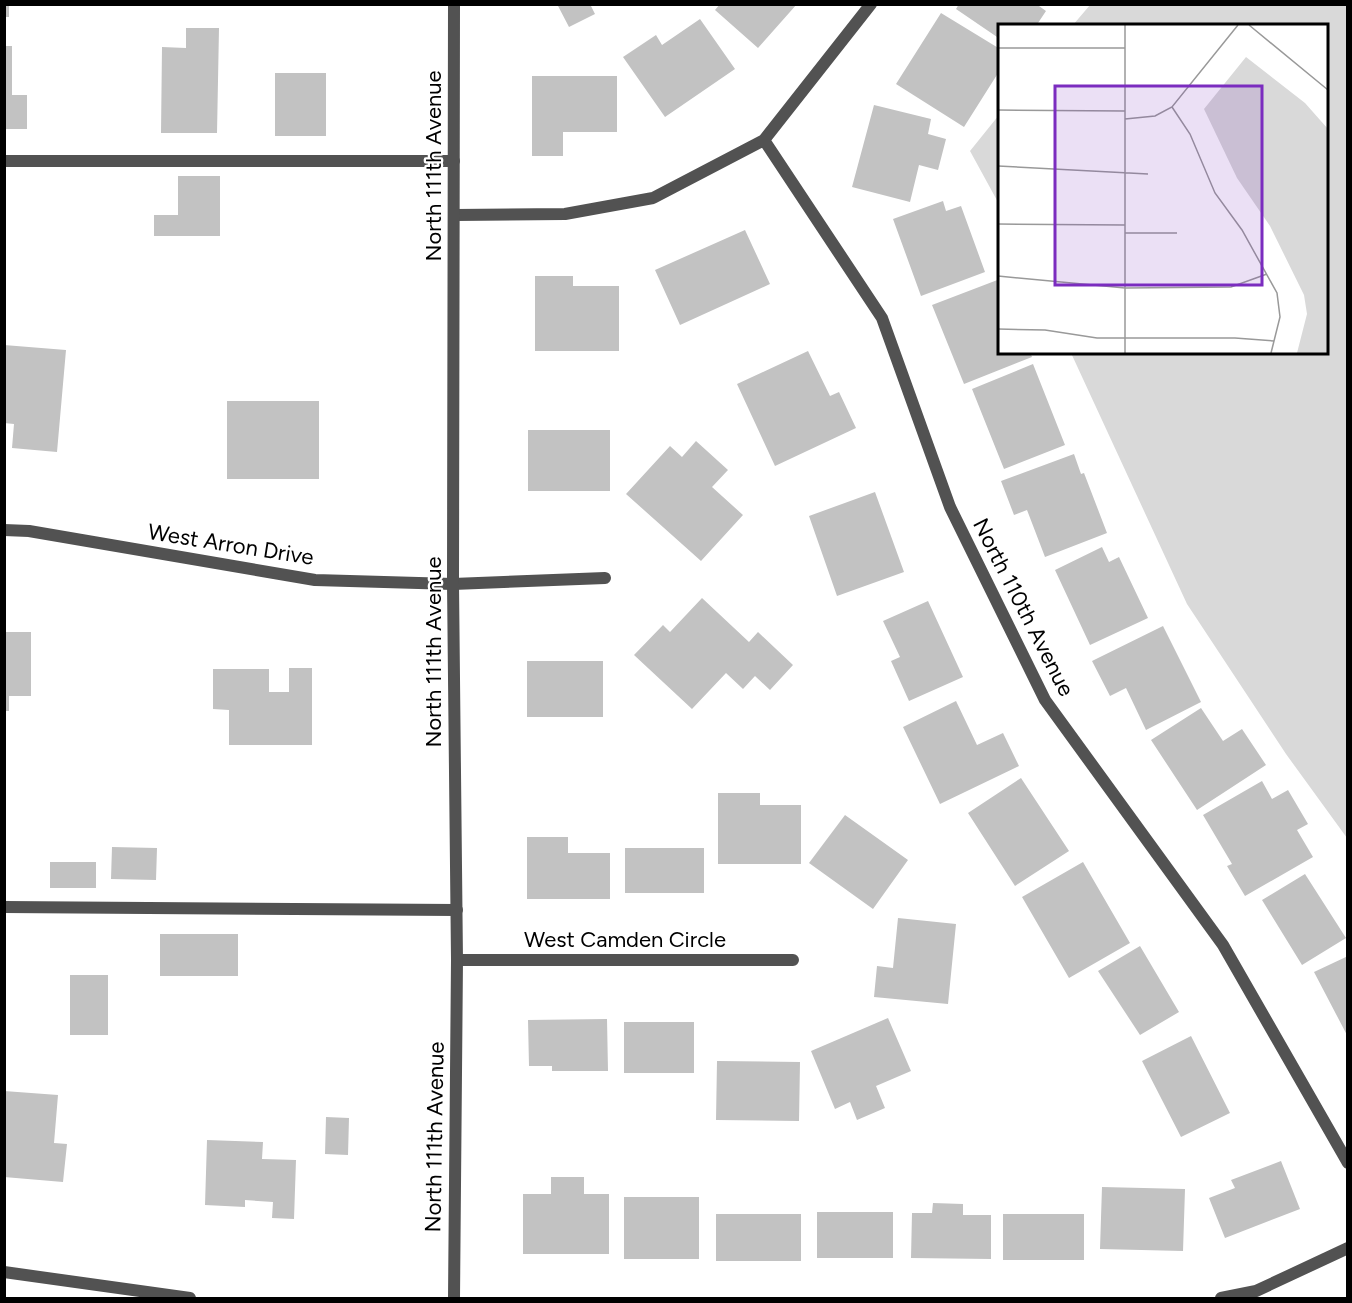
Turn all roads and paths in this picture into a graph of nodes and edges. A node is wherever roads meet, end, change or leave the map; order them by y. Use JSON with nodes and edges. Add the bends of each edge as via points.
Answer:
{"nodes":[{"id":1,"x":454,"y":4,"type":"edge"},
{"id":2,"x":871,"y":4,"type":"edge"},
{"id":3,"x":764,"y":140,"type":"junction"},
{"id":4,"x":4,"y":161,"type":"edge"},
{"id":5,"x":454,"y":161,"type":"junction"},
{"id":6,"x":455,"y":215,"type":"junction"},
{"id":7,"x":4,"y":530,"type":"edge"},
{"id":8,"x":605,"y":578,"type":"dead end"},
{"id":9,"x":453,"y":584,"type":"junction"},
{"id":10,"x":4,"y":907,"type":"edge"},
{"id":11,"x":457,"y":910,"type":"junction"},
{"id":12,"x":457,"y":960,"type":"junction"},
{"id":13,"x":793,"y":960,"type":"dead end"},
{"id":14,"x":1347,"y":1163,"type":"edge"},
{"id":15,"x":1347,"y":1248,"type":"edge"},
{"id":16,"x":4,"y":1272,"type":"edge"},
{"id":17,"x":190,"y":1299,"type":"edge"},
{"id":18,"x":454,"y":1299,"type":"edge"},
{"id":19,"x":1221,"y":1299,"type":"edge"}],
"edges":[{"from":1,"to":5,"type":"street","name":"North 111th Avenue"},
{"from":2,"to":3,"type":"street"},
{"from":3,"to":6,"type":"street","via":[[654,198],[565,214]]},
{"from":3,"to":14,"type":"street","name":"North 110th Avenue","via":[[882,318],[950,507],[1045,700],[1223,945]]},
{"from":4,"to":5,"type":"street"},
{"from":5,"to":6,"type":"street","name":"North 111th Avenue"},
{"from":6,"to":9,"type":"street","name":"North 111th Avenue"},
{"from":7,"to":9,"type":"street","name":"West Arron Drive","via":[[315,580]]},
{"from":8,"to":9,"type":"street","name":"West Arron Drive"},
{"from":9,"to":11,"type":"street","name":"North 111th Avenue"},
{"from":10,"to":11,"type":"street"},
{"from":11,"to":12,"type":"street","name":"North 111th Avenue"},
{"from":12,"to":13,"type":"street","name":"West Camden Circle"},
{"from":12,"to":18,"type":"street","name":"North 111th Avenue"},
{"from":15,"to":19,"type":"street","via":[[1256,1291]]},
{"from":16,"to":17,"type":"street"}]}
